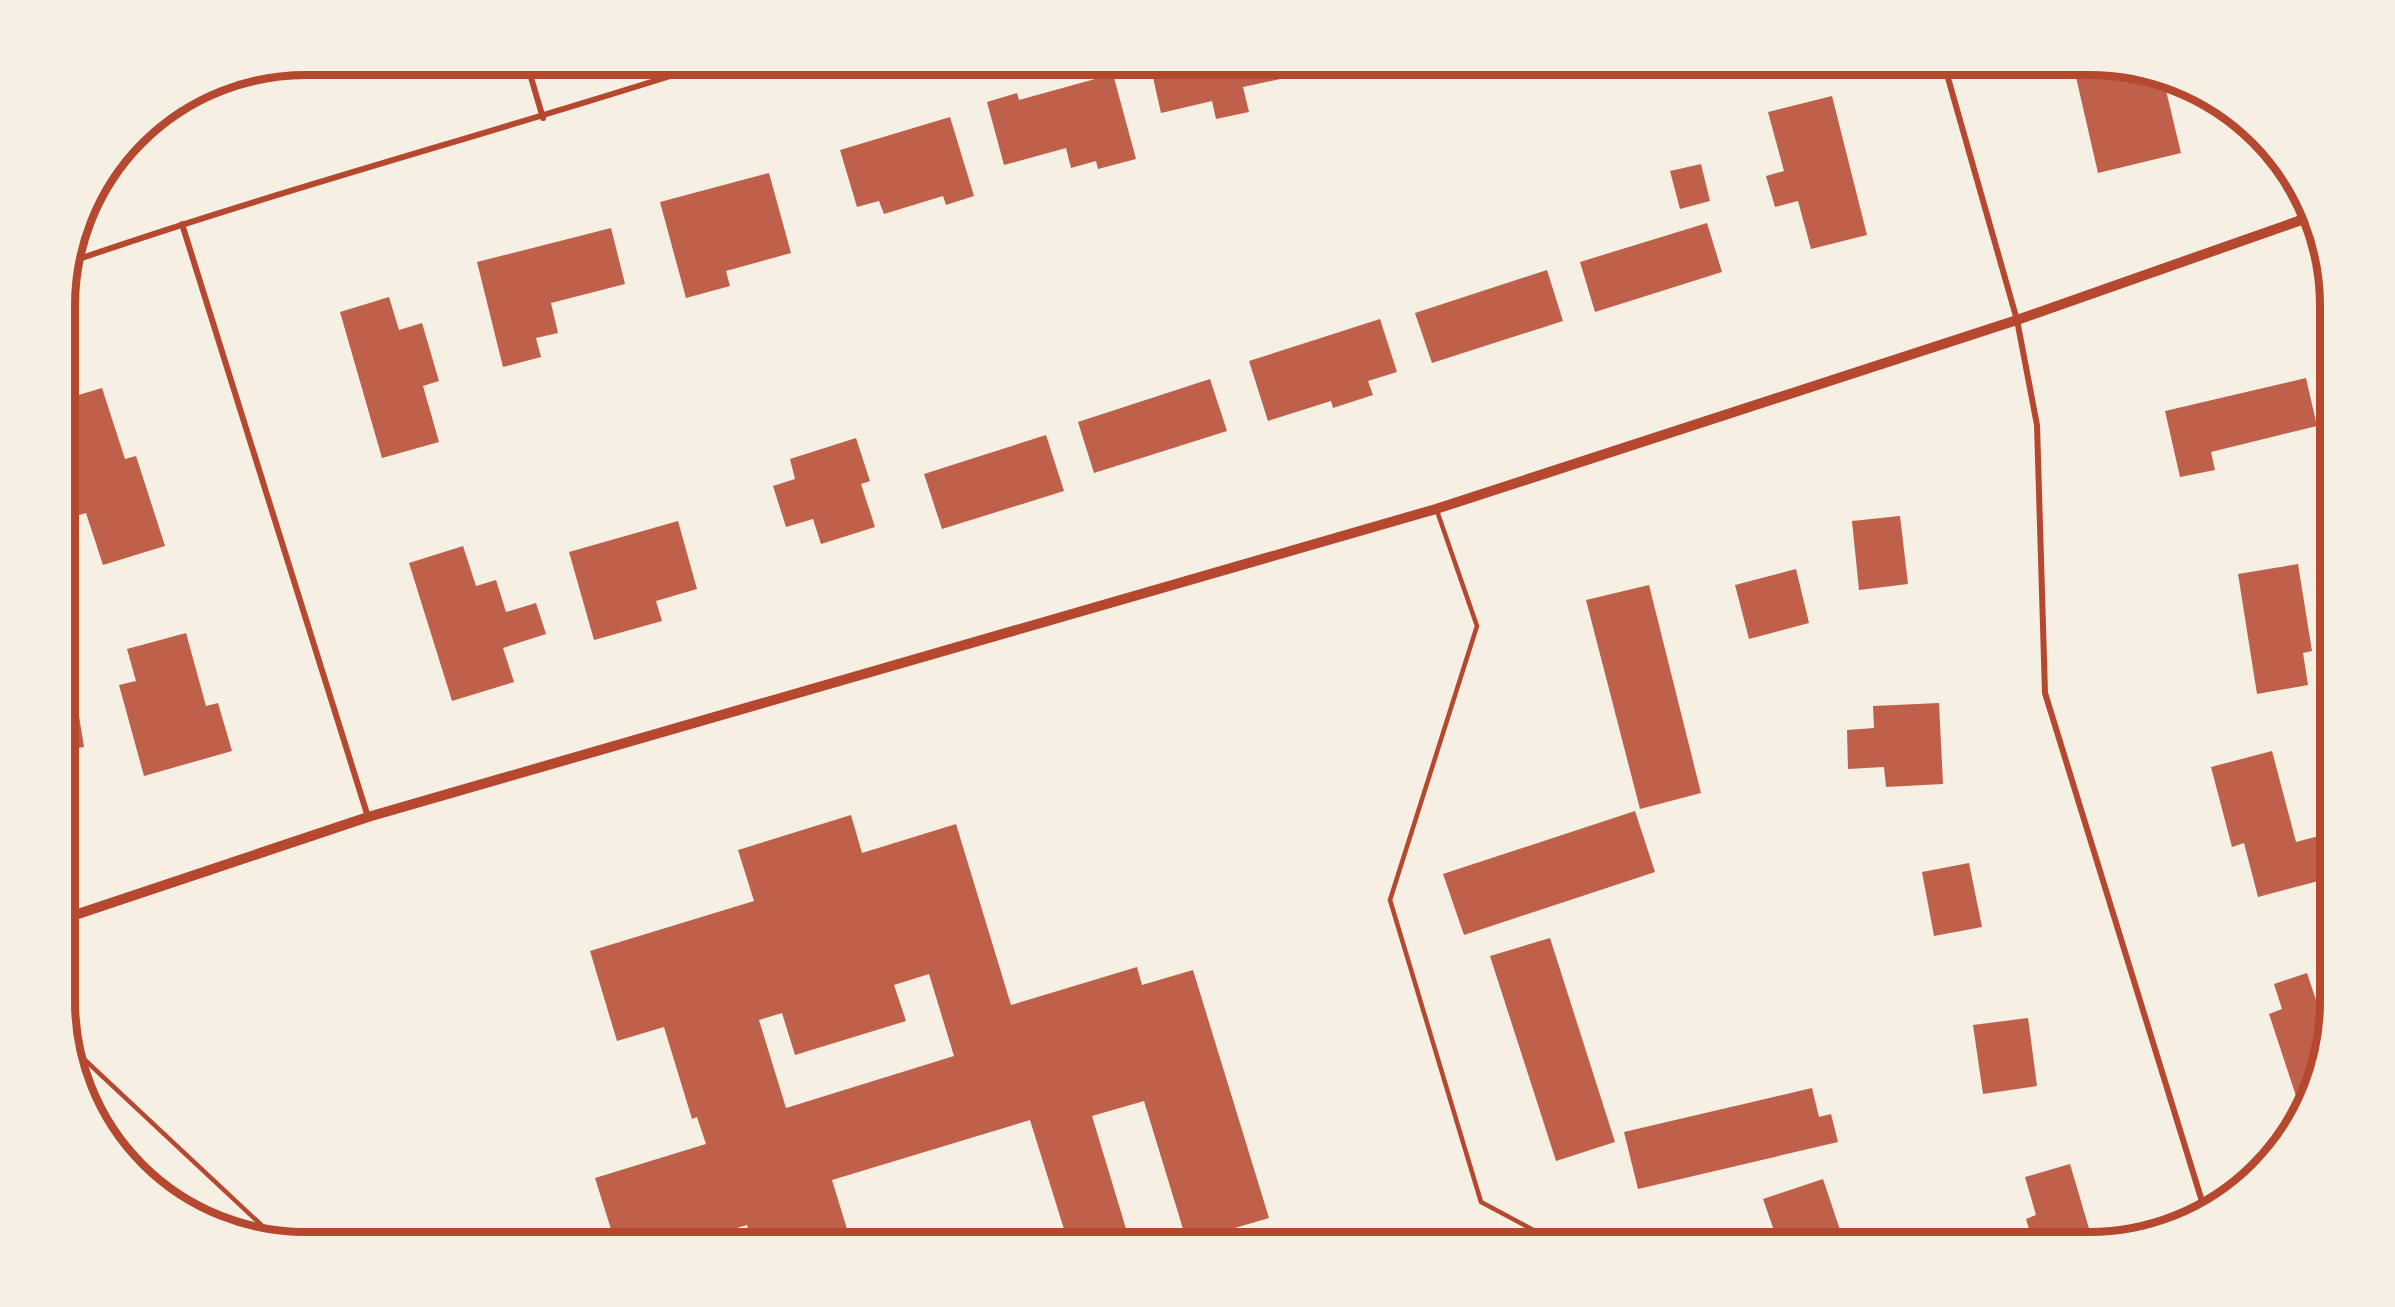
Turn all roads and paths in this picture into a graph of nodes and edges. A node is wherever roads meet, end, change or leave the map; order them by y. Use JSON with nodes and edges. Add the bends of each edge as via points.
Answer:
{"nodes":[{"id":1,"x":530,"y":75,"type":"edge"},
{"id":2,"x":674,"y":75,"type":"edge"},
{"id":3,"x":1947,"y":75,"type":"edge"},
{"id":4,"x":543,"y":118,"type":"junction"},
{"id":5,"x":2303,"y":220,"type":"edge"},
{"id":6,"x":182,"y":224,"type":"junction"},
{"id":7,"x":80,"y":259,"type":"edge"},
{"id":8,"x":2017,"y":320,"type":"junction"},
{"id":9,"x":1436,"y":509,"type":"junction"},
{"id":10,"x":368,"y":817,"type":"junction"},
{"id":11,"x":75,"y":915,"type":"edge"},
{"id":12,"x":82,"y":1057,"type":"edge"},
{"id":13,"x":2202,"y":1202,"type":"edge"},
{"id":14,"x":265,"y":1229,"type":"edge"},
{"id":15,"x":1537,"y":1232,"type":"edge"}],
"edges":[{"from":1,"to":4,"type":"street"},
{"from":2,"to":4,"type":"street"},
{"from":3,"to":8,"type":"street"},
{"from":4,"to":6,"type":"street"},
{"from":5,"to":8,"type":"street"},
{"from":6,"to":7,"type":"street"},
{"from":6,"to":10,"type":"street"},
{"from":8,"to":9,"type":"street"},
{"from":8,"to":13,"type":"street","via":[[2037,425],[2044,693]]},
{"from":9,"to":10,"type":"street"},
{"from":9,"to":15,"type":"lane","via":[[1477,626],[1390,900],[1481,1202]]},
{"from":10,"to":11,"type":"street"},
{"from":12,"to":14,"type":"lane"}]}
